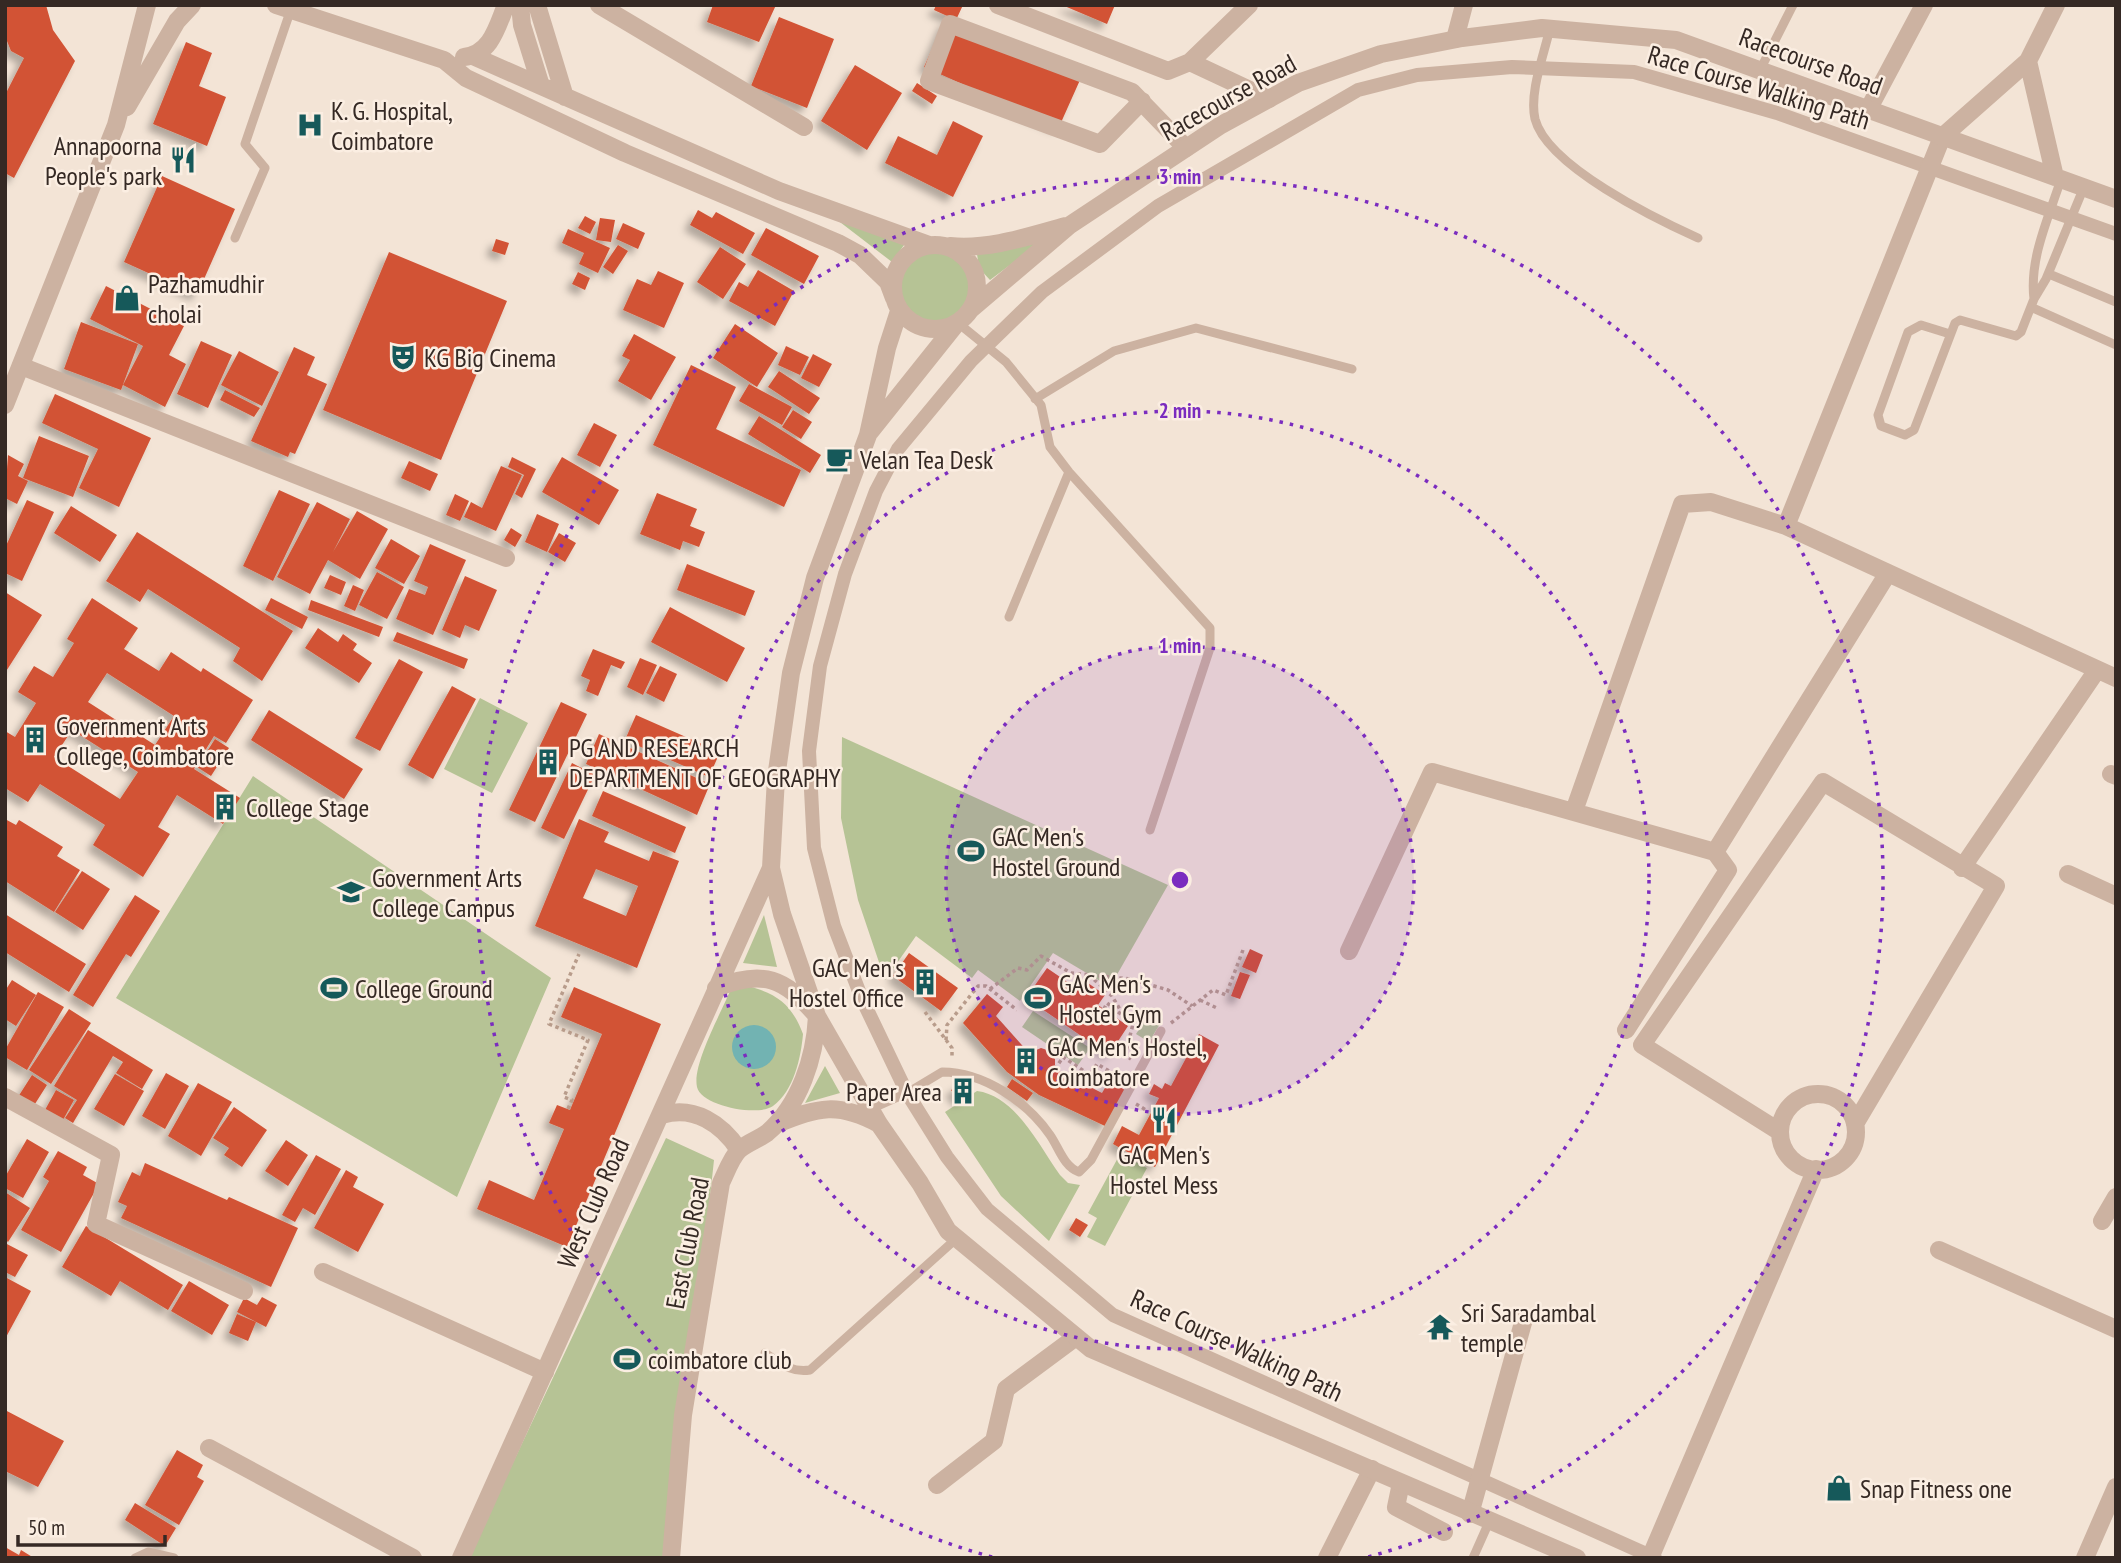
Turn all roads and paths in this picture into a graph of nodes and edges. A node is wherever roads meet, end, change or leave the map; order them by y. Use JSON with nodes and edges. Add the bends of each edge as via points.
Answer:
{"nodes":[{"id":1,"x":147,"y":5,"type":"edge"},
{"id":2,"x":192,"y":5,"type":"edge"},
{"id":3,"x":506,"y":5,"type":"edge"},
{"id":4,"x":520,"y":5,"type":"edge"},
{"id":5,"x":537,"y":5,"type":"edge"},
{"id":6,"x":599,"y":5,"type":"edge"},
{"id":7,"x":998,"y":5,"type":"edge"},
{"id":8,"x":1249,"y":5,"type":"edge"},
{"id":9,"x":1464,"y":5,"type":"edge"},
{"id":10,"x":1793,"y":5,"type":"edge"},
{"id":11,"x":1924,"y":5,"type":"edge"},
{"id":12,"x":2056,"y":5,"type":"edge"},
{"id":13,"x":283,"y":9,"type":"edge"},
{"id":14,"x":1550,"y":29,"type":"junction"},
{"id":15,"x":1455,"y":39,"type":"junction"},
{"id":16,"x":472,"y":56,"type":"junction"},
{"id":17,"x":444,"y":60,"type":"junction"},
{"id":18,"x":2028,"y":61,"type":"junction"},
{"id":19,"x":1190,"y":62,"type":"junction"},
{"id":20,"x":1541,"y":68,"type":"junction"},
{"id":21,"x":1760,"y":70,"type":"junction"},
{"id":22,"x":541,"y":86,"type":"junction"},
{"id":23,"x":565,"y":97,"type":"junction"},
{"id":24,"x":1269,"y":99,"type":"junction"},
{"id":25,"x":1142,"y":101,"type":"junction"},
{"id":26,"x":1868,"y":110,"type":"junction"},
{"id":27,"x":116,"y":125,"type":"junction"},
{"id":28,"x":804,"y":127,"type":"dead end"},
{"id":29,"x":1942,"y":137,"type":"junction"},
{"id":30,"x":1186,"y":148,"type":"junction"},
{"id":31,"x":1929,"y":168,"type":"junction"},
{"id":32,"x":2058,"y":178,"type":"junction"},
{"id":33,"x":2084,"y":187,"type":"junction"},
{"id":34,"x":2116,"y":199,"type":"edge"},
{"id":35,"x":2051,"y":212,"type":"junction"},
{"id":36,"x":2071,"y":219,"type":"junction"},
{"id":37,"x":1070,"y":225,"type":"junction"},
{"id":38,"x":2116,"y":234,"type":"edge"},
{"id":39,"x":1698,"y":237,"type":"dead end"},
{"id":40,"x":235,"y":238,"type":"dead end"},
{"id":41,"x":936,"y":245,"type":"junction"},
{"id":42,"x":2049,"y":274,"type":"junction"},
{"id":43,"x":2116,"y":302,"type":"edge"},
{"id":44,"x":2032,"y":303,"type":"junction"},
{"id":45,"x":897,"y":305,"type":"junction"},
{"id":46,"x":963,"y":317,"type":"junction"},
{"id":47,"x":1950,"y":334,"type":"junction"},
{"id":48,"x":2116,"y":345,"type":"edge"},
{"id":49,"x":986,"y":346,"type":"junction"},
{"id":50,"x":21,"y":366,"type":"junction"},
{"id":51,"x":1352,"y":369,"type":"dead end"},
{"id":52,"x":1035,"y":399,"type":"junction"},
{"id":53,"x":5,"y":405,"type":"edge"},
{"id":54,"x":868,"y":435,"type":"junction"},
{"id":55,"x":1069,"y":472,"type":"junction"},
{"id":56,"x":1786,"y":526,"type":"junction"},
{"id":57,"x":506,"y":558,"type":"dead end"},
{"id":58,"x":1888,"y":573,"type":"junction"},
{"id":59,"x":1009,"y":617,"type":"dead end"},
{"id":60,"x":2097,"y":670,"type":"junction"},
{"id":61,"x":2116,"y":678,"type":"edge"},
{"id":62,"x":1574,"y":811,"type":"junction"},
{"id":63,"x":1150,"y":830,"type":"dead end"},
{"id":64,"x":1716,"y":852,"type":"junction"},
{"id":65,"x":771,"y":868,"type":"junction"},
{"id":66,"x":1962,"y":868,"type":"junction"},
{"id":67,"x":2068,"y":874,"type":"dead end"},
{"id":68,"x":2116,"y":896,"type":"edge"},
{"id":69,"x":1243,"y":950,"type":"dead end"},
{"id":70,"x":1349,"y":951,"type":"dead end"},
{"id":71,"x":579,"y":954,"type":"dead end"},
{"id":72,"x":1088,"y":975,"type":"junction"},
{"id":73,"x":716,"y":988,"type":"junction"},
{"id":74,"x":990,"y":989,"type":"junction"},
{"id":75,"x":1200,"y":1000,"type":"junction"},
{"id":76,"x":1192,"y":1006,"type":"junction"},
{"id":77,"x":1104,"y":1009,"type":"dead end"},
{"id":78,"x":1219,"y":1009,"type":"dead end"},
{"id":79,"x":1017,"y":1010,"type":"dead end"},
{"id":80,"x":925,"y":1012,"type":"dead end"},
{"id":81,"x":1122,"y":1013,"type":"junction"},
{"id":82,"x":817,"y":1016,"type":"junction"},
{"id":83,"x":1626,"y":1030,"type":"dead end"},
{"id":84,"x":1161,"y":1031,"type":"joint"},
{"id":85,"x":946,"y":1040,"type":"junction"},
{"id":86,"x":1125,"y":1055,"type":"dead end"},
{"id":87,"x":1055,"y":1069,"type":"dead end"},
{"id":88,"x":942,"y":1072,"type":"junction"},
{"id":89,"x":1132,"y":1084,"type":"junction"},
{"id":90,"x":907,"y":1093,"type":"junction"},
{"id":91,"x":5,"y":1097,"type":"edge"},
{"id":92,"x":568,"y":1110,"type":"dead end"},
{"id":93,"x":662,"y":1115,"type":"junction"},
{"id":94,"x":875,"y":1117,"type":"junction"},
{"id":95,"x":1855,"y":1124,"type":"junction"},
{"id":96,"x":775,"y":1125,"type":"junction"},
{"id":97,"x":1780,"y":1132,"type":"junction"},
{"id":98,"x":739,"y":1150,"type":"junction"},
{"id":99,"x":1816,"y":1169,"type":"junction"},
{"id":100,"x":2116,"y":1197,"type":"edge"},
{"id":101,"x":2102,"y":1221,"type":"dead end"},
{"id":102,"x":957,"y":1238,"type":"junction"},
{"id":103,"x":1939,"y":1250,"type":"dead end"},
{"id":104,"x":323,"y":1272,"type":"dead end"},
{"id":105,"x":244,"y":1291,"type":"dead end"},
{"id":106,"x":1524,"y":1319,"type":"dead end"},
{"id":107,"x":2116,"y":1329,"type":"edge"},
{"id":108,"x":1076,"y":1337,"type":"junction"},
{"id":109,"x":765,"y":1353,"type":"dead end"},
{"id":110,"x":545,"y":1372,"type":"junction"},
{"id":111,"x":209,"y":1448,"type":"dead end"},
{"id":112,"x":1372,"y":1469,"type":"junction"},
{"id":113,"x":1479,"y":1481,"type":"junction"},
{"id":114,"x":1401,"y":1483,"type":"junction"},
{"id":115,"x":937,"y":1485,"type":"dead end"},
{"id":116,"x":2116,"y":1487,"type":"edge"},
{"id":117,"x":1470,"y":1514,"type":"junction"},
{"id":118,"x":1489,"y":1522,"type":"junction"},
{"id":119,"x":1444,"y":1532,"type":"dead end"},
{"id":120,"x":1652,"y":1557,"type":"edge"},
{"id":121,"x":135,"y":1558,"type":"edge"},
{"id":122,"x":174,"y":1558,"type":"edge"},
{"id":123,"x":413,"y":1558,"type":"edge"},
{"id":124,"x":461,"y":1558,"type":"edge"},
{"id":125,"x":671,"y":1558,"type":"edge"},
{"id":126,"x":1326,"y":1558,"type":"edge"},
{"id":127,"x":1473,"y":1558,"type":"edge"},
{"id":128,"x":1577,"y":1558,"type":"edge"},
{"id":129,"x":2085,"y":1558,"type":"edge"}],
"edges":[{"from":1,"to":27,"type":"street"},
{"from":2,"to":27,"type":"street","via":[[177,21]]},
{"from":3,"to":16,"type":"street","via":[[491,42]]},
{"from":4,"to":22,"type":"street"},
{"from":5,"to":23,"type":"street"},
{"from":6,"to":28,"type":"street"},
{"from":7,"to":19,"type":"street","via":[[1168,71]]},
{"from":8,"to":19,"type":"street"},
{"from":9,"to":15,"type":"street"},
{"from":10,"to":21,"type":"lane"},
{"from":11,"to":26,"type":"street"},
{"from":12,"to":18,"type":"street"},
{"from":13,"to":17,"type":"street"},
{"from":13,"to":40,"type":"lane","via":[[245,144],[265,168]]},
{"from":14,"to":15,"type":"street","name":"Racecourse Road"},
{"from":14,"to":20,"type":"lane"},
{"from":14,"to":21,"type":"street","name":"Racecourse Road","via":[[1676,40]]},
{"from":15,"to":24,"type":"street","name":"Racecourse Road","via":[[1381,54],[1298,83]]},
{"from":16,"to":17,"type":"street"},
{"from":16,"to":22,"type":"street"},
{"from":17,"to":45,"type":"street","via":[[466,78],[601,141],[838,243],[860,255],[888,282]]},
{"from":18,"to":29,"type":"street"},
{"from":18,"to":32,"type":"street"},
{"from":19,"to":24,"type":"street"},
{"from":20,"to":31,"type":"street","name":"Race Course Walking Path","via":[[1634,72],[1777,113]]},
{"from":20,"to":39,"type":"lane","via":[[1533,104],[1535,121],[1551,145],[1592,181]]},
{"from":20,"to":49,"type":"street","name":"Race Course Walking Path","via":[[1417,75],[1358,90],[1158,206],[1042,292]]},
{"from":21,"to":26,"type":"street","name":"Racecourse Road"},
{"from":22,"to":23,"type":"street"},
{"from":23,"to":41,"type":"street","via":[[779,191]]},
{"from":24,"to":30,"type":"street","name":"Racecourse Road"},
{"from":25,"to":25,"type":"street","via":[[1132,92],[950,24],[929,80],[1100,144],[1118,118]]},
{"from":25,"to":30,"type":"street"},
{"from":26,"to":29,"type":"street","name":"Racecourse Road"},
{"from":27,"to":50,"type":"street"},
{"from":29,"to":31,"type":"street"},
{"from":29,"to":32,"type":"street","name":"Racecourse Road"},
{"from":30,"to":37,"type":"street","name":"Racecourse Road"},
{"from":31,"to":35,"type":"street","name":"Race Course Walking Path"},
{"from":31,"to":56,"type":"street"},
{"from":32,"to":33,"type":"street","name":"Racecourse Road"},
{"from":32,"to":35,"type":"lane"},
{"from":33,"to":34,"type":"street","name":"Racecourse Road"},
{"from":33,"to":36,"type":"lane"},
{"from":35,"to":36,"type":"street","name":"Race Course Walking Path"},
{"from":35,"to":44,"type":"lane","via":[[2031,279]]},
{"from":36,"to":38,"type":"street","name":"Race Course Walking Path"},
{"from":36,"to":42,"type":"lane"},
{"from":37,"to":41,"type":"street","via":[[975,247]]},
{"from":37,"to":46,"type":"street","name":"Racecourse Road"},
{"from":41,"to":45,"type":"street","via":[[907,256],[899,265],[894,276]]},
{"from":41,"to":46,"type":"street","via":[[964,256],[976,277],[975,301]]},
{"from":42,"to":43,"type":"lane"},
{"from":42,"to":44,"type":"lane"},
{"from":44,"to":47,"type":"lane","via":[[2016,336],[1960,320]]},
{"from":44,"to":48,"type":"lane"},
{"from":45,"to":46,"type":"street","via":[[919,326],[932,329]]},
{"from":45,"to":54,"type":"street"},
{"from":46,"to":49,"type":"lane"},
{"from":46,"to":54,"type":"street","name":"Racecourse Road"},
{"from":47,"to":47,"type":"lane","via":[[1914,430],[1905,435],[1881,426],[1878,415],[1908,332],[1921,325]]},
{"from":49,"to":52,"type":"lane","via":[[1006,362]]},
{"from":49,"to":90,"type":"street","name":"Race Course Walking Path","via":[[889,461],[845,574],[820,666],[809,751],[814,848],[834,926],[862,999]]},
{"from":50,"to":53,"type":"street"},
{"from":50,"to":57,"type":"street"},
{"from":51,"to":52,"type":"lane","via":[[1196,328],[1114,351]]},
{"from":52,"to":55,"type":"lane","via":[[1041,405],[1050,447]]},
{"from":54,"to":65,"type":"street","via":[[815,578],[790,673],[776,778]]},
{"from":55,"to":59,"type":"lane"},
{"from":55,"to":63,"type":"lane","via":[[1210,628],[1210,648]]},
{"from":56,"to":58,"type":"street"},
{"from":56,"to":62,"type":"street","via":[[1711,502],[1682,504]]},
{"from":58,"to":60,"type":"street"},
{"from":58,"to":64,"type":"street"},
{"from":60,"to":61,"type":"street"},
{"from":60,"to":66,"type":"street"},
{"from":62,"to":64,"type":"street"},
{"from":62,"to":70,"type":"street","via":[[1432,772]]},
{"from":64,"to":83,"type":"street","via":[[1728,870]]},
{"from":65,"to":73,"type":"street","name":"West Club Road"},
{"from":65,"to":82,"type":"street"},
{"from":66,"to":95,"type":"street","via":[[1996,886]]},
{"from":66,"to":97,"type":"street","via":[[1823,782],[1642,1045]]},
{"from":67,"to":68,"type":"street"},
{"from":69,"to":75,"type":"path","via":[[1226,995],[1213,990]]},
{"from":71,"to":92,"type":"path","via":[[549,1024],[588,1040],[564,1097],[572,1100]]},
{"from":72,"to":74,"type":"path","via":[[1071,973],[1041,957],[1027,970],[1018,968]]},
{"from":72,"to":76,"type":"path","via":[[1130,979],[1168,990]]},
{"from":72,"to":81,"type":"path","via":[[1112,996]]},
{"from":73,"to":82,"type":"street","via":[[755,976],[770,978],[788,987]]},
{"from":73,"to":93,"type":"street","name":"West Club Road"},
{"from":74,"to":79,"type":"path"},
{"from":74,"to":85,"type":"path","via":[[978,986],[947,1025]]},
{"from":75,"to":76,"type":"path"},
{"from":75,"to":78,"type":"path"},
{"from":76,"to":84,"type":"path"},
{"from":77,"to":81,"type":"path","via":[[1107,1003]]},
{"from":80,"to":85,"type":"path"},
{"from":81,"to":86,"type":"path","via":[[1133,1024]]},
{"from":82,"to":94,"type":"street"},
{"from":82,"to":96,"type":"street","via":[[816,1045],[808,1067]]},
{"from":84,"to":89,"type":"lane"},
{"from":85,"to":88,"type":"path","via":[[953,1054]]},
{"from":87,"to":89,"type":"path","via":[[1063,1056],[1090,1075],[1097,1064]]},
{"from":88,"to":89,"type":"lane","via":[[974,1077],[1027,1108],[1065,1162],[1079,1172],[1091,1160]]},
{"from":88,"to":90,"type":"lane"},
{"from":90,"to":94,"type":"lane"},
{"from":90,"to":113,"type":"street","name":"Race Course Walking Path","via":[[947,1157],[988,1209],[1113,1315]]},
{"from":91,"to":105,"type":"street","via":[[111,1155],[96,1224]]},
{"from":93,"to":98,"type":"street","via":[[674,1112],[705,1117]]},
{"from":93,"to":110,"type":"street","name":"West Club Road"},
{"from":94,"to":96,"type":"street","via":[[842,1108],[804,1113]]},
{"from":94,"to":102,"type":"street","via":[[948,1231]]},
{"from":95,"to":97,"type":"street","via":[[1842,1102],[1818,1094],[1794,1102],[1785,1112]]},
{"from":95,"to":99,"type":"street","via":[[1847,1157],[1826,1169]]},
{"from":96,"to":98,"type":"street"},
{"from":97,"to":99,"type":"street","via":[[1791,1160]]},
{"from":98,"to":125,"type":"street","name":"East Club Road","via":[[721,1183],[683,1415]]},
{"from":99,"to":120,"type":"street"},
{"from":100,"to":101,"type":"street"},
{"from":102,"to":108,"type":"street"},
{"from":102,"to":109,"type":"lane","via":[[810,1370],[798,1372]]},
{"from":103,"to":107,"type":"street"},
{"from":104,"to":110,"type":"street"},
{"from":106,"to":113,"type":"street"},
{"from":108,"to":112,"type":"street","via":[[1091,1349]]},
{"from":108,"to":115,"type":"street","via":[[1006,1389],[994,1441]]},
{"from":110,"to":124,"type":"street","name":"West Club Road"},
{"from":111,"to":123,"type":"street"},
{"from":112,"to":114,"type":"street"},
{"from":112,"to":126,"type":"street"},
{"from":113,"to":117,"type":"street"},
{"from":113,"to":120,"type":"street","name":"Race Course Walking Path"},
{"from":114,"to":117,"type":"street"},
{"from":114,"to":119,"type":"street","via":[[1396,1507]]},
{"from":116,"to":129,"type":"street"},
{"from":117,"to":118,"type":"street"},
{"from":118,"to":127,"type":"lane"},
{"from":118,"to":128,"type":"street"},
{"from":121,"to":122,"type":"lane","via":[[148,1552]]}]}
